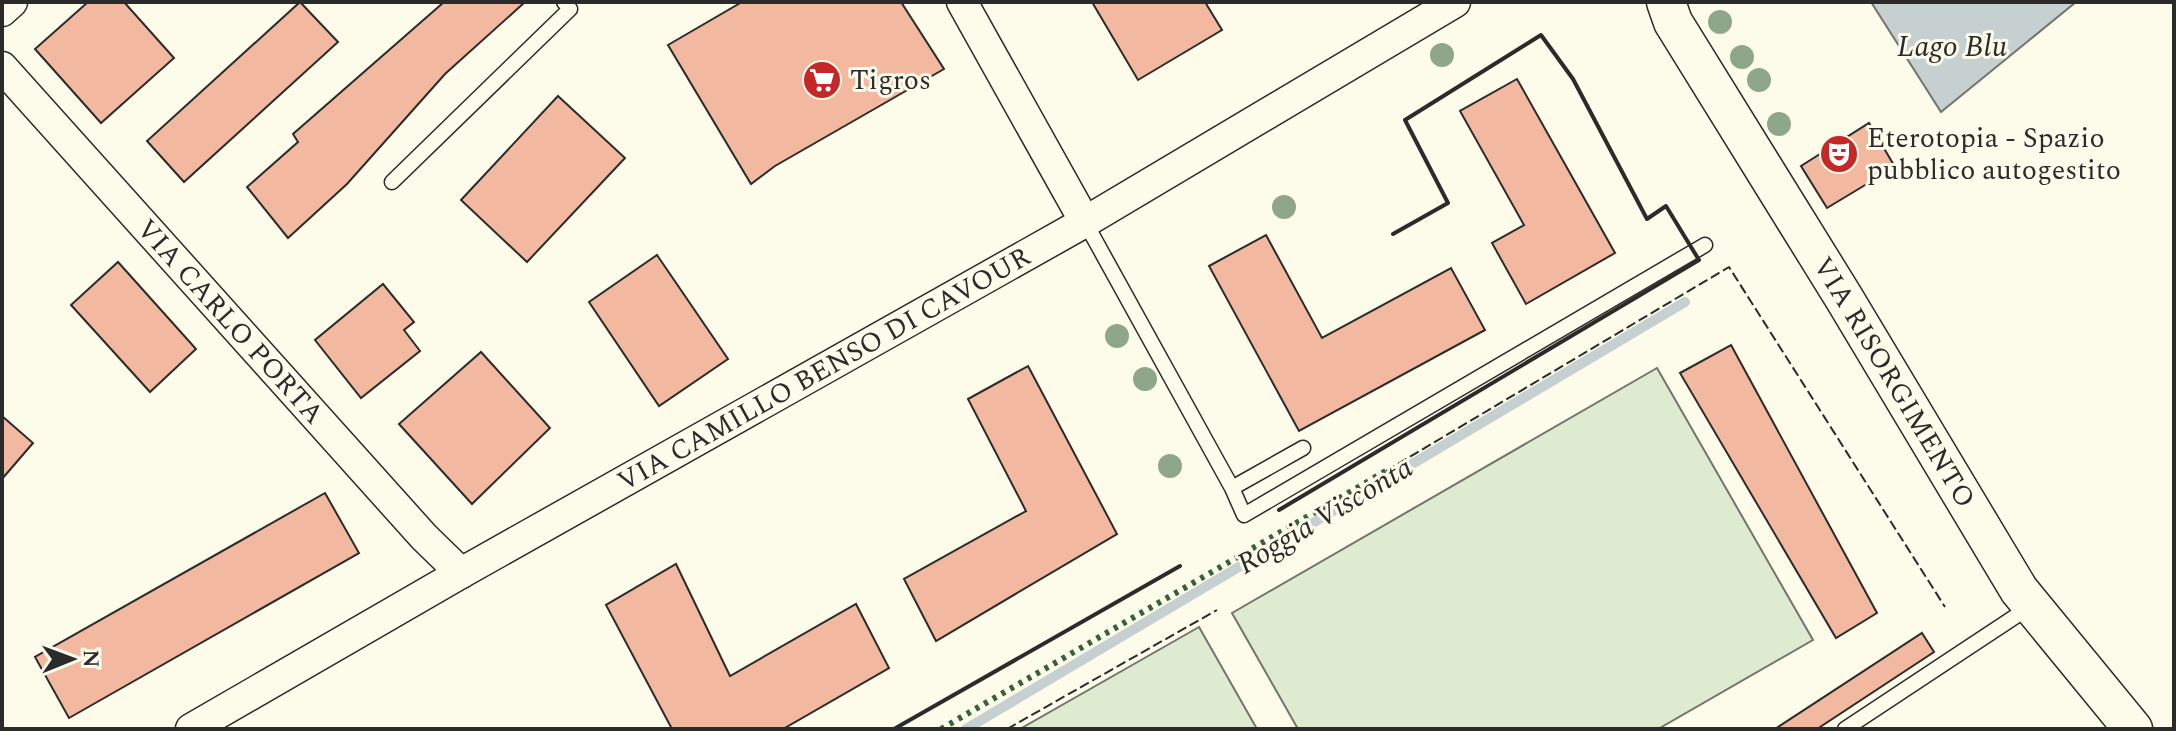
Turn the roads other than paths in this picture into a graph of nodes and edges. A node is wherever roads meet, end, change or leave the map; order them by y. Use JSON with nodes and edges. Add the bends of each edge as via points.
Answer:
{"nodes":[{"id":1,"x":12,"y":2,"type":"edge"},
{"id":2,"x":564,"y":2,"type":"edge"},
{"id":3,"x":962,"y":2,"type":"edge"},
{"id":4,"x":1455,"y":2,"type":"edge"},
{"id":5,"x":1640,"y":2,"type":"edge"},
{"id":6,"x":2,"y":11,"type":"edge"},
{"id":7,"x":1670,"y":12,"type":"edge"},
{"id":8,"x":2,"y":67,"type":"edge"},
{"id":9,"x":392,"y":182,"type":"dead end"},
{"id":10,"x":1085,"y":222,"type":"junction"},
{"id":11,"x":1705,"y":245,"type":"dead end"},
{"id":12,"x":1303,"y":448,"type":"dead end"},
{"id":13,"x":1232,"y":488,"type":"junction"},
{"id":14,"x":461,"y":573,"type":"junction"},
{"id":15,"x":2031,"y":605,"type":"junction"},
{"id":16,"x":191,"y":729,"type":"edge"},
{"id":17,"x":1845,"y":729,"type":"edge"},
{"id":18,"x":2133,"y":729,"type":"edge"}],
"edges":[{"from":1,"to":6,"type":"street"},
{"from":2,"to":9,"type":"lane","via":[[570,9]]},
{"from":3,"to":10,"type":"street"},
{"from":4,"to":10,"type":"street","name":"VIA CAMILLO BENSO DI CAVOUR"},
{"from":5,"to":7,"type":"street","name":"VIA RISORGIMENTO"},
{"from":7,"to":15,"type":"street","name":"VIA RISORGIMENTO"},
{"from":8,"to":14,"type":"street","name":"VIA CARLO PORTA"},
{"from":10,"to":13,"type":"lane"},
{"from":10,"to":14,"type":"street","name":"VIA CAMILLO BENSO DI CAVOUR"},
{"from":11,"to":13,"type":"lane","via":[[1244,515]]},
{"from":12,"to":13,"type":"lane"},
{"from":14,"to":16,"type":"street","name":"VIA CAMILLO BENSO DI CAVOUR"},
{"from":15,"to":17,"type":"lane"},
{"from":15,"to":18,"type":"street","name":"VIA RISORGIMENTO"}]}
